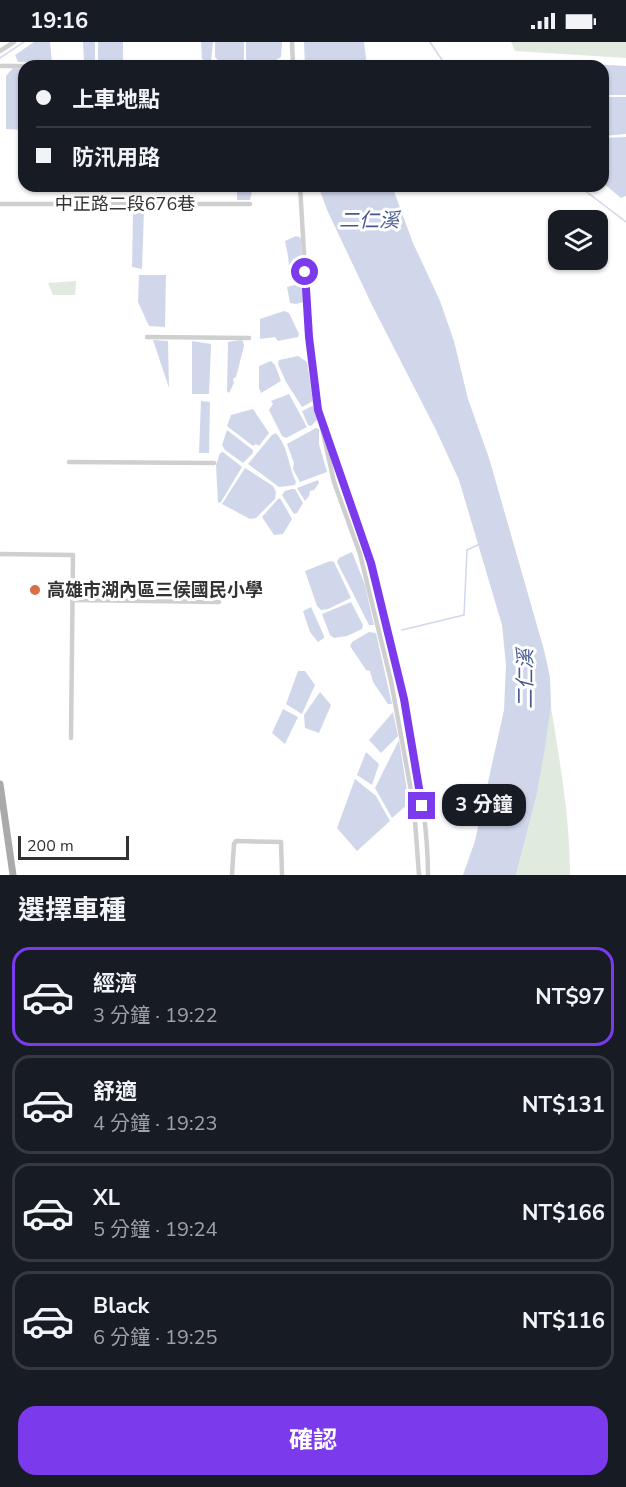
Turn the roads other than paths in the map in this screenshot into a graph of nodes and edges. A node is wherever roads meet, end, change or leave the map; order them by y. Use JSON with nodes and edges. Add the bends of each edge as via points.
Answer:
{"nodes":[{"id":1,"x":14,"y":42,"type":"edge"},
{"id":2,"x":292,"y":42,"type":"edge"},
{"id":3,"x":0,"y":51,"type":"edge"},
{"id":4,"x":293,"y":60,"type":"edge"},
{"id":5,"x":0,"y":66,"type":"edge"},
{"id":6,"x":18,"y":66,"type":"edge"},
{"id":7,"x":300,"y":192,"type":"edge"},
{"id":8,"x":0,"y":204,"type":"edge"},
{"id":9,"x":250,"y":204,"type":"dead end"},
{"id":10,"x":147,"y":337,"type":"dead end"},
{"id":11,"x":249,"y":338,"type":"dead end"},
{"id":12,"x":318,"y":410,"type":"junction"},
{"id":13,"x":69,"y":462,"type":"dead end"},
{"id":14,"x":214,"y":463,"type":"dead end"},
{"id":15,"x":0,"y":554,"type":"edge"},
{"id":16,"x":72,"y":600,"type":"junction"},
{"id":17,"x":219,"y":602,"type":"dead end"},
{"id":18,"x":71,"y":738,"type":"dead end"},
{"id":19,"x":0,"y":784,"type":"edge"},
{"id":20,"x":13,"y":875,"type":"edge"},
{"id":21,"x":232,"y":875,"type":"edge"},
{"id":22,"x":282,"y":875,"type":"edge"},
{"id":23,"x":419,"y":875,"type":"edge"},
{"id":24,"x":428,"y":875,"type":"edge"}],
"edges":[{"from":1,"to":3,"type":"street"},
{"from":2,"to":4,"type":"street"},
{"from":5,"to":6,"type":"street"},
{"from":7,"to":12,"type":"street","via":[[309,337]]},
{"from":8,"to":9,"type":"street","name":"中正路二段676巷"},
{"from":10,"to":11,"type":"street"},
{"from":12,"to":23,"type":"street","via":[[334,482],[360,554],[391,681],[414,807]]},
{"from":12,"to":24,"type":"street","via":[[371,563],[393,649],[417,768]]},
{"from":13,"to":14,"type":"street"},
{"from":15,"to":16,"type":"street","via":[[73,555]]},
{"from":16,"to":17,"type":"street"},
{"from":16,"to":18,"type":"street"},
{"from":19,"to":20,"type":"main road"},
{"from":21,"to":22,"type":"street","via":[[236,841],[281,842]]}]}
